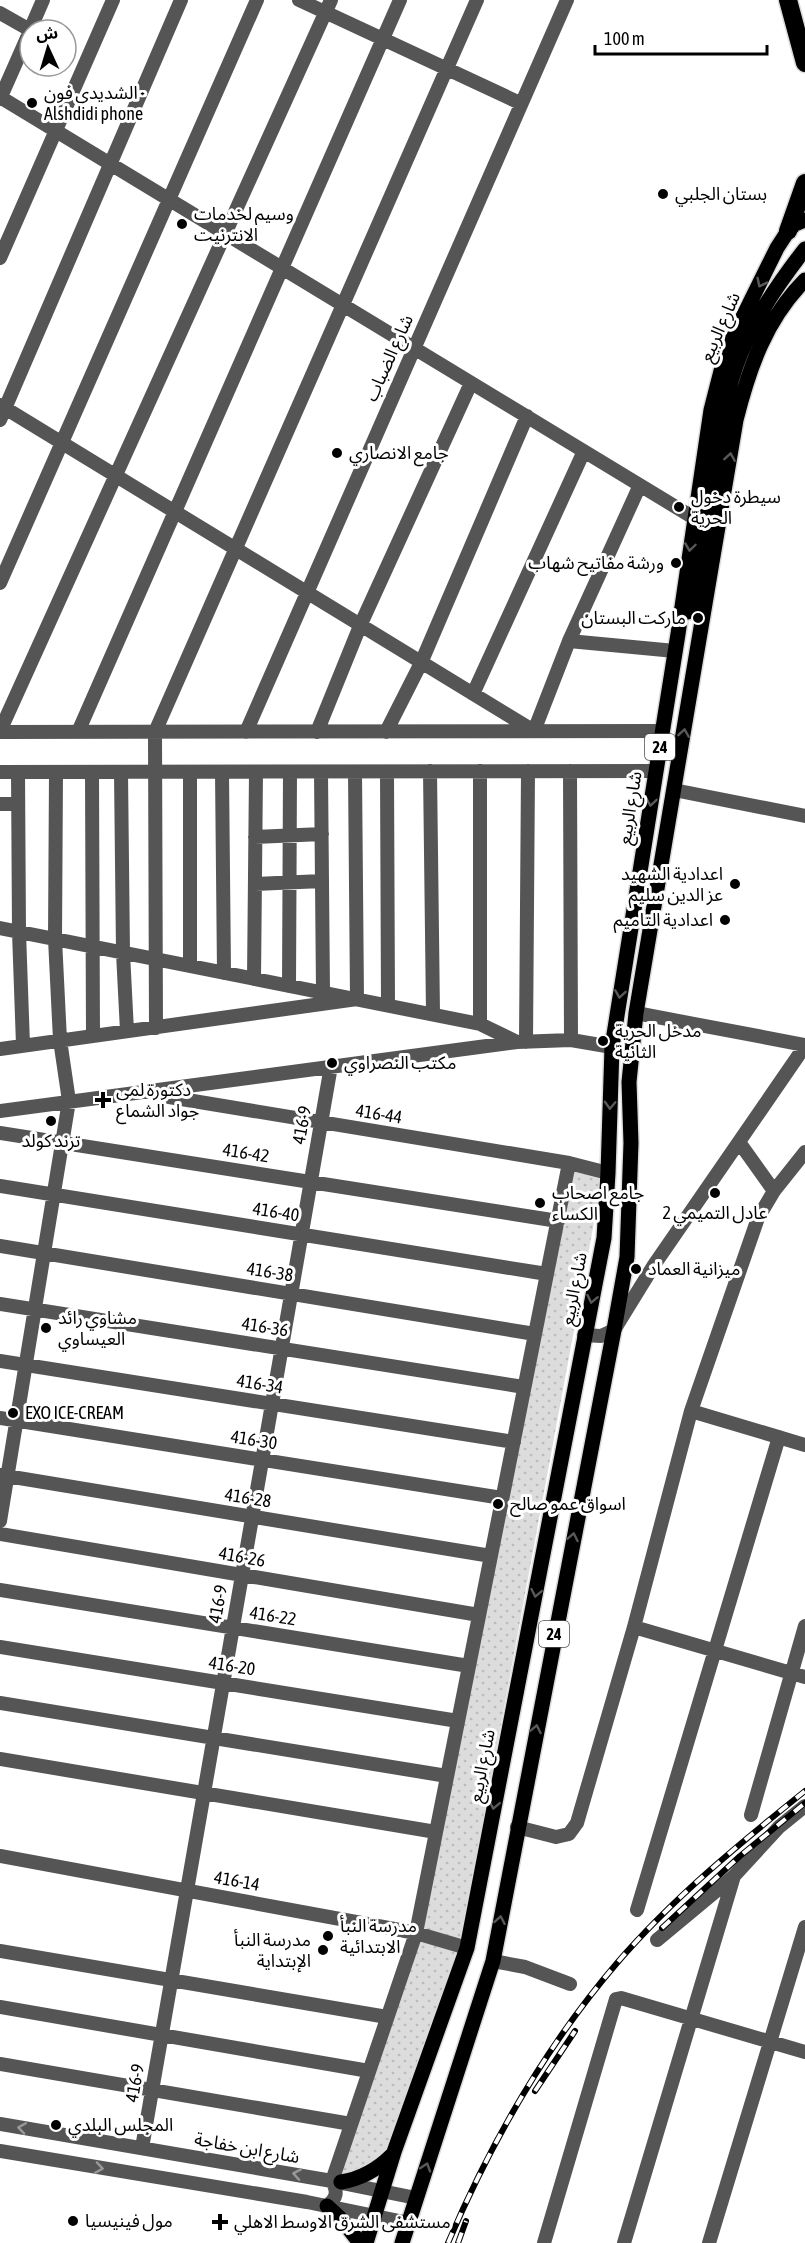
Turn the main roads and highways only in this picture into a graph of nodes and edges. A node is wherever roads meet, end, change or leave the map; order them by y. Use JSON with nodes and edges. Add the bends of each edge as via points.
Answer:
{"nodes":[{"id":1,"x":788,"y":0,"type":"edge"},
{"id":2,"x":805,"y":63,"type":"edge"},
{"id":3,"x":805,"y":183,"type":"edge"},
{"id":4,"x":800,"y":222,"type":"edge"},
{"id":5,"x":805,"y":249,"type":"edge"},
{"id":6,"x":805,"y":280,"type":"edge"},
{"id":7,"x":678,"y":634,"type":"junction"},
{"id":8,"x":394,"y":2152,"type":"junction"},
{"id":9,"x":336,"y":2182,"type":"road end"},
{"id":10,"x":327,"y":2206,"type":"road end"},
{"id":11,"x":360,"y":2243,"type":"edge"},
{"id":12,"x":366,"y":2243,"type":"edge"},
{"id":13,"x":402,"y":2243,"type":"edge"}],
"edges":[{"from":1,"to":2,"type":"highway"},
{"from":3,"to":4,"type":"highway"},
{"from":4,"to":7,"type":"main road","name":"شارع الربيع","number":"24","one_way":true,"via":[[777,248],[722,367],[711,410]]},
{"from":5,"to":7,"type":"main road","via":[[759,317],[735,367],[718,446],[697,584]]},
{"from":13,"to":6,"type":"main road","number":"24","one_way":true,"via":[[493,1960],[614,1330],[627,1257],[629,1082],[636,1013],[736,420],[758,348],[783,306]]},
{"from":7,"to":8,"type":"main road","name":"شارع الربيع","number":"24","one_way":true,"via":[[612,1047],[604,1238],[467,1948]]},
{"from":8,"to":9,"type":"main road","via":[[374,2170]]},
{"from":8,"to":12,"type":"main road","name":"شارع الربيع","number":"24"},
{"from":10,"to":11,"type":"main road"}]}
